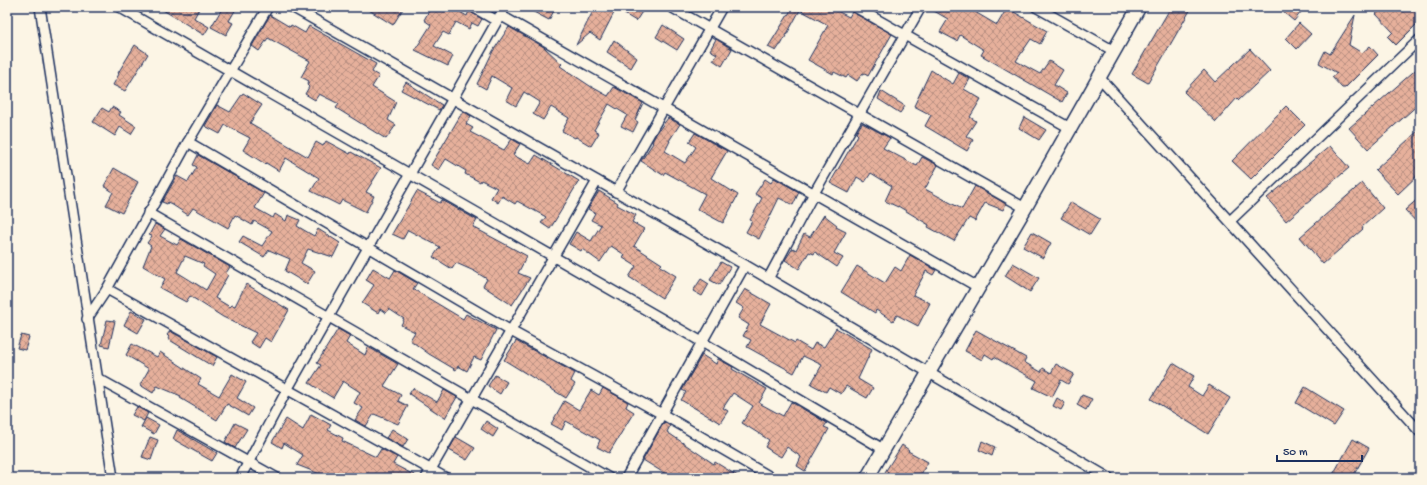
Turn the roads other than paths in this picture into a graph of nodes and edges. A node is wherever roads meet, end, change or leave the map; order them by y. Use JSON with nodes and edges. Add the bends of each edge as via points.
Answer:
{"nodes":[{"id":1,"x":40,"y":7,"type":"edge"},
{"id":2,"x":119,"y":7,"type":"edge"},
{"id":3,"x":268,"y":7,"type":"edge"},
{"id":4,"x":292,"y":7,"type":"edge"},
{"id":5,"x":473,"y":7,"type":"edge"},
{"id":6,"x":505,"y":7,"type":"edge"},
{"id":7,"x":671,"y":7,"type":"edge"},
{"id":8,"x":722,"y":7,"type":"edge"},
{"id":9,"x":855,"y":7,"type":"edge"},
{"id":10,"x":921,"y":7,"type":"edge"},
{"id":11,"x":1036,"y":7,"type":"edge"},
{"id":12,"x":1139,"y":7,"type":"edge"},
{"id":13,"x":498,"y":18,"type":"junction"},
{"id":14,"x":710,"y":29,"type":"junction"},
{"id":15,"x":906,"y":35,"type":"junction"},
{"id":16,"x":1420,"y":40,"type":"edge"},
{"id":17,"x":1114,"y":51,"type":"junction"},
{"id":18,"x":230,"y":71,"type":"junction"},
{"id":19,"x":1099,"y":77,"type":"junction"},
{"id":20,"x":454,"y":100,"type":"junction"},
{"id":21,"x":664,"y":110,"type":"junction"},
{"id":22,"x":859,"y":113,"type":"junction"},
{"id":23,"x":1070,"y":128,"type":"junction"},
{"id":24,"x":188,"y":142,"type":"junction"},
{"id":25,"x":409,"y":175,"type":"junction"},
{"id":26,"x":596,"y":180,"type":"junction"},
{"id":27,"x":616,"y":192,"type":"junction"},
{"id":28,"x":813,"y":195,"type":"junction"},
{"id":29,"x":1025,"y":208,"type":"junction"},
{"id":30,"x":148,"y":213,"type":"junction"},
{"id":31,"x":1230,"y":221,"type":"junction"},
{"id":32,"x":369,"y":248,"type":"junction"},
{"id":33,"x":553,"y":256,"type":"junction"},
{"id":34,"x":745,"y":265,"type":"junction"},
{"id":35,"x":768,"y":278,"type":"junction"},
{"id":36,"x":978,"y":288,"type":"junction"},
{"id":37,"x":107,"y":289,"type":"junction"},
{"id":38,"x":329,"y":317,"type":"junction"},
{"id":39,"x":88,"y":319,"type":"junction"},
{"id":40,"x":511,"y":331,"type":"junction"},
{"id":41,"x":702,"y":342,"type":"junction"},
{"id":42,"x":929,"y":373,"type":"junction"},
{"id":43,"x":97,"y":378,"type":"junction"},
{"id":44,"x":287,"y":390,"type":"junction"},
{"id":45,"x":472,"y":399,"type":"junction"},
{"id":46,"x":662,"y":414,"type":"junction"},
{"id":47,"x":1420,"y":432,"type":"edge"},
{"id":48,"x":883,"y":449,"type":"junction"},
{"id":49,"x":249,"y":462,"type":"junction"},
{"id":50,"x":431,"y":470,"type":"junction"},
{"id":51,"x":113,"y":478,"type":"edge"},
{"id":52,"x":240,"y":478,"type":"edge"},
{"id":53,"x":277,"y":478,"type":"edge"},
{"id":54,"x":426,"y":478,"type":"edge"},
{"id":55,"x":446,"y":478,"type":"edge"},
{"id":56,"x":609,"y":478,"type":"edge"},
{"id":57,"x":626,"y":478,"type":"edge"},
{"id":58,"x":772,"y":478,"type":"edge"},
{"id":59,"x":867,"y":478,"type":"edge"},
{"id":60,"x":1109,"y":478,"type":"edge"}],
"edges":[{"from":1,"to":39,"type":"street"},
{"from":2,"to":18,"type":"street"},
{"from":3,"to":18,"type":"street"},
{"from":4,"to":20,"type":"street"},
{"from":5,"to":13,"type":"street"},
{"from":6,"to":13,"type":"street"},
{"from":7,"to":14,"type":"street"},
{"from":8,"to":14,"type":"street"},
{"from":9,"to":15,"type":"street"},
{"from":10,"to":15,"type":"street"},
{"from":11,"to":17,"type":"street"},
{"from":12,"to":17,"type":"main road"},
{"from":13,"to":20,"type":"street"},
{"from":13,"to":21,"type":"street"},
{"from":14,"to":21,"type":"street"},
{"from":14,"to":22,"type":"street"},
{"from":15,"to":22,"type":"street"},
{"from":15,"to":23,"type":"street"},
{"from":16,"to":31,"type":"street"},
{"from":17,"to":19,"type":"main road"},
{"from":18,"to":24,"type":"street"},
{"from":18,"to":25,"type":"street"},
{"from":19,"to":23,"type":"main road"},
{"from":19,"to":31,"type":"street"},
{"from":20,"to":25,"type":"street"},
{"from":20,"to":26,"type":"street"},
{"from":21,"to":27,"type":"street"},
{"from":21,"to":28,"type":"street"},
{"from":22,"to":28,"type":"street"},
{"from":22,"to":29,"type":"street"},
{"from":23,"to":29,"type":"main road"},
{"from":24,"to":30,"type":"street"},
{"from":24,"to":32,"type":"street"},
{"from":25,"to":32,"type":"street"},
{"from":25,"to":33,"type":"street"},
{"from":26,"to":27,"type":"street"},
{"from":26,"to":33,"type":"street"},
{"from":27,"to":34,"type":"street"},
{"from":28,"to":35,"type":"street"},
{"from":28,"to":36,"type":"street"},
{"from":29,"to":36,"type":"main road"},
{"from":30,"to":37,"type":"street"},
{"from":30,"to":38,"type":"street"},
{"from":31,"to":47,"type":"street"},
{"from":32,"to":38,"type":"street"},
{"from":32,"to":40,"type":"street"},
{"from":33,"to":40,"type":"street"},
{"from":33,"to":41,"type":"street"},
{"from":34,"to":35,"type":"street"},
{"from":34,"to":41,"type":"street"},
{"from":35,"to":42,"type":"street"},
{"from":36,"to":42,"type":"main road"},
{"from":37,"to":39,"type":"street"},
{"from":37,"to":44,"type":"street"},
{"from":38,"to":44,"type":"street"},
{"from":38,"to":45,"type":"street"},
{"from":39,"to":43,"type":"street"},
{"from":40,"to":45,"type":"street"},
{"from":40,"to":46,"type":"street"},
{"from":41,"to":46,"type":"street"},
{"from":41,"to":48,"type":"street"},
{"from":42,"to":48,"type":"main road"},
{"from":42,"to":60,"type":"street"},
{"from":43,"to":49,"type":"street"},
{"from":43,"to":51,"type":"street"},
{"from":44,"to":49,"type":"street"},
{"from":44,"to":50,"type":"street"},
{"from":45,"to":50,"type":"street"},
{"from":45,"to":56,"type":"street"},
{"from":46,"to":57,"type":"street"},
{"from":46,"to":58,"type":"street"},
{"from":48,"to":59,"type":"main road"},
{"from":49,"to":52,"type":"street"},
{"from":49,"to":53,"type":"street"},
{"from":50,"to":54,"type":"street"},
{"from":50,"to":55,"type":"street"}]}
